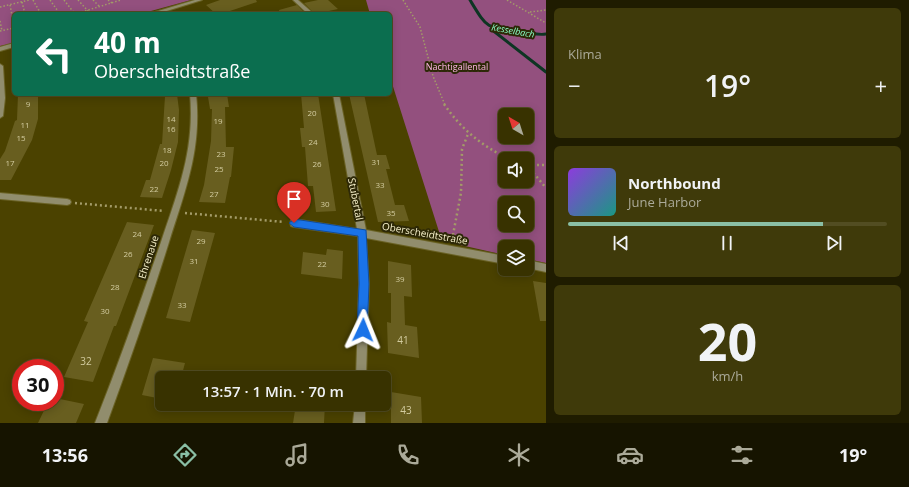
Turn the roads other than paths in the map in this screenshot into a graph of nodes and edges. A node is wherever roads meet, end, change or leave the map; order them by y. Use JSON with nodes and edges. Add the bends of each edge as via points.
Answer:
{"nodes":[{"id":1,"x":200,"y":0,"type":"edge"},
{"id":2,"x":295,"y":0,"type":"edge"},
{"id":3,"x":160,"y":12,"type":"edge"},
{"id":4,"x":309,"y":12,"type":"edge"},
{"id":5,"x":12,"y":45,"type":"edge"},
{"id":6,"x":0,"y":48,"type":"edge"},
{"id":7,"x":0,"y":66,"type":"edge"},
{"id":8,"x":193,"y":96,"type":"edge"},
{"id":9,"x":336,"y":96,"type":"edge"},
{"id":10,"x":0,"y":116,"type":"edge"},
{"id":11,"x":0,"y":196,"type":"edge"},
{"id":12,"x":67,"y":202,"type":"dead end"},
{"id":13,"x":294,"y":223,"type":"dead end"},
{"id":14,"x":362,"y":233,"type":"junction"},
{"id":15,"x":498,"y":258,"type":"edge"},
{"id":16,"x":534,"y":265,"type":"edge"},
{"id":17,"x":546,"y":268,"type":"edge"},
{"id":18,"x":361,"y":371,"type":"edge"},
{"id":19,"x":360,"y":411,"type":"edge"},
{"id":20,"x":101,"y":423,"type":"edge"},
{"id":21,"x":359,"y":423,"type":"edge"}],
"edges":[{"from":1,"to":3,"type":"street"},
{"from":2,"to":4,"type":"street"},
{"from":5,"to":6,"type":"street"},
{"from":7,"to":10,"type":"street"},
{"from":8,"to":20,"type":"street","name":"Ehrenaue","via":[[196,122],[189,163],[154,276]]},
{"from":9,"to":14,"type":"street","name":"Stubertal"},
{"from":11,"to":12,"type":"street"},
{"from":13,"to":14,"type":"street","name":"Oberscheidtstraße"},
{"from":14,"to":15,"type":"street","name":"Oberscheidtstraße"},
{"from":14,"to":18,"type":"street","name":"Stubertal","via":[[364,284]]},
{"from":16,"to":17,"type":"street"},
{"from":19,"to":21,"type":"street"}]}
